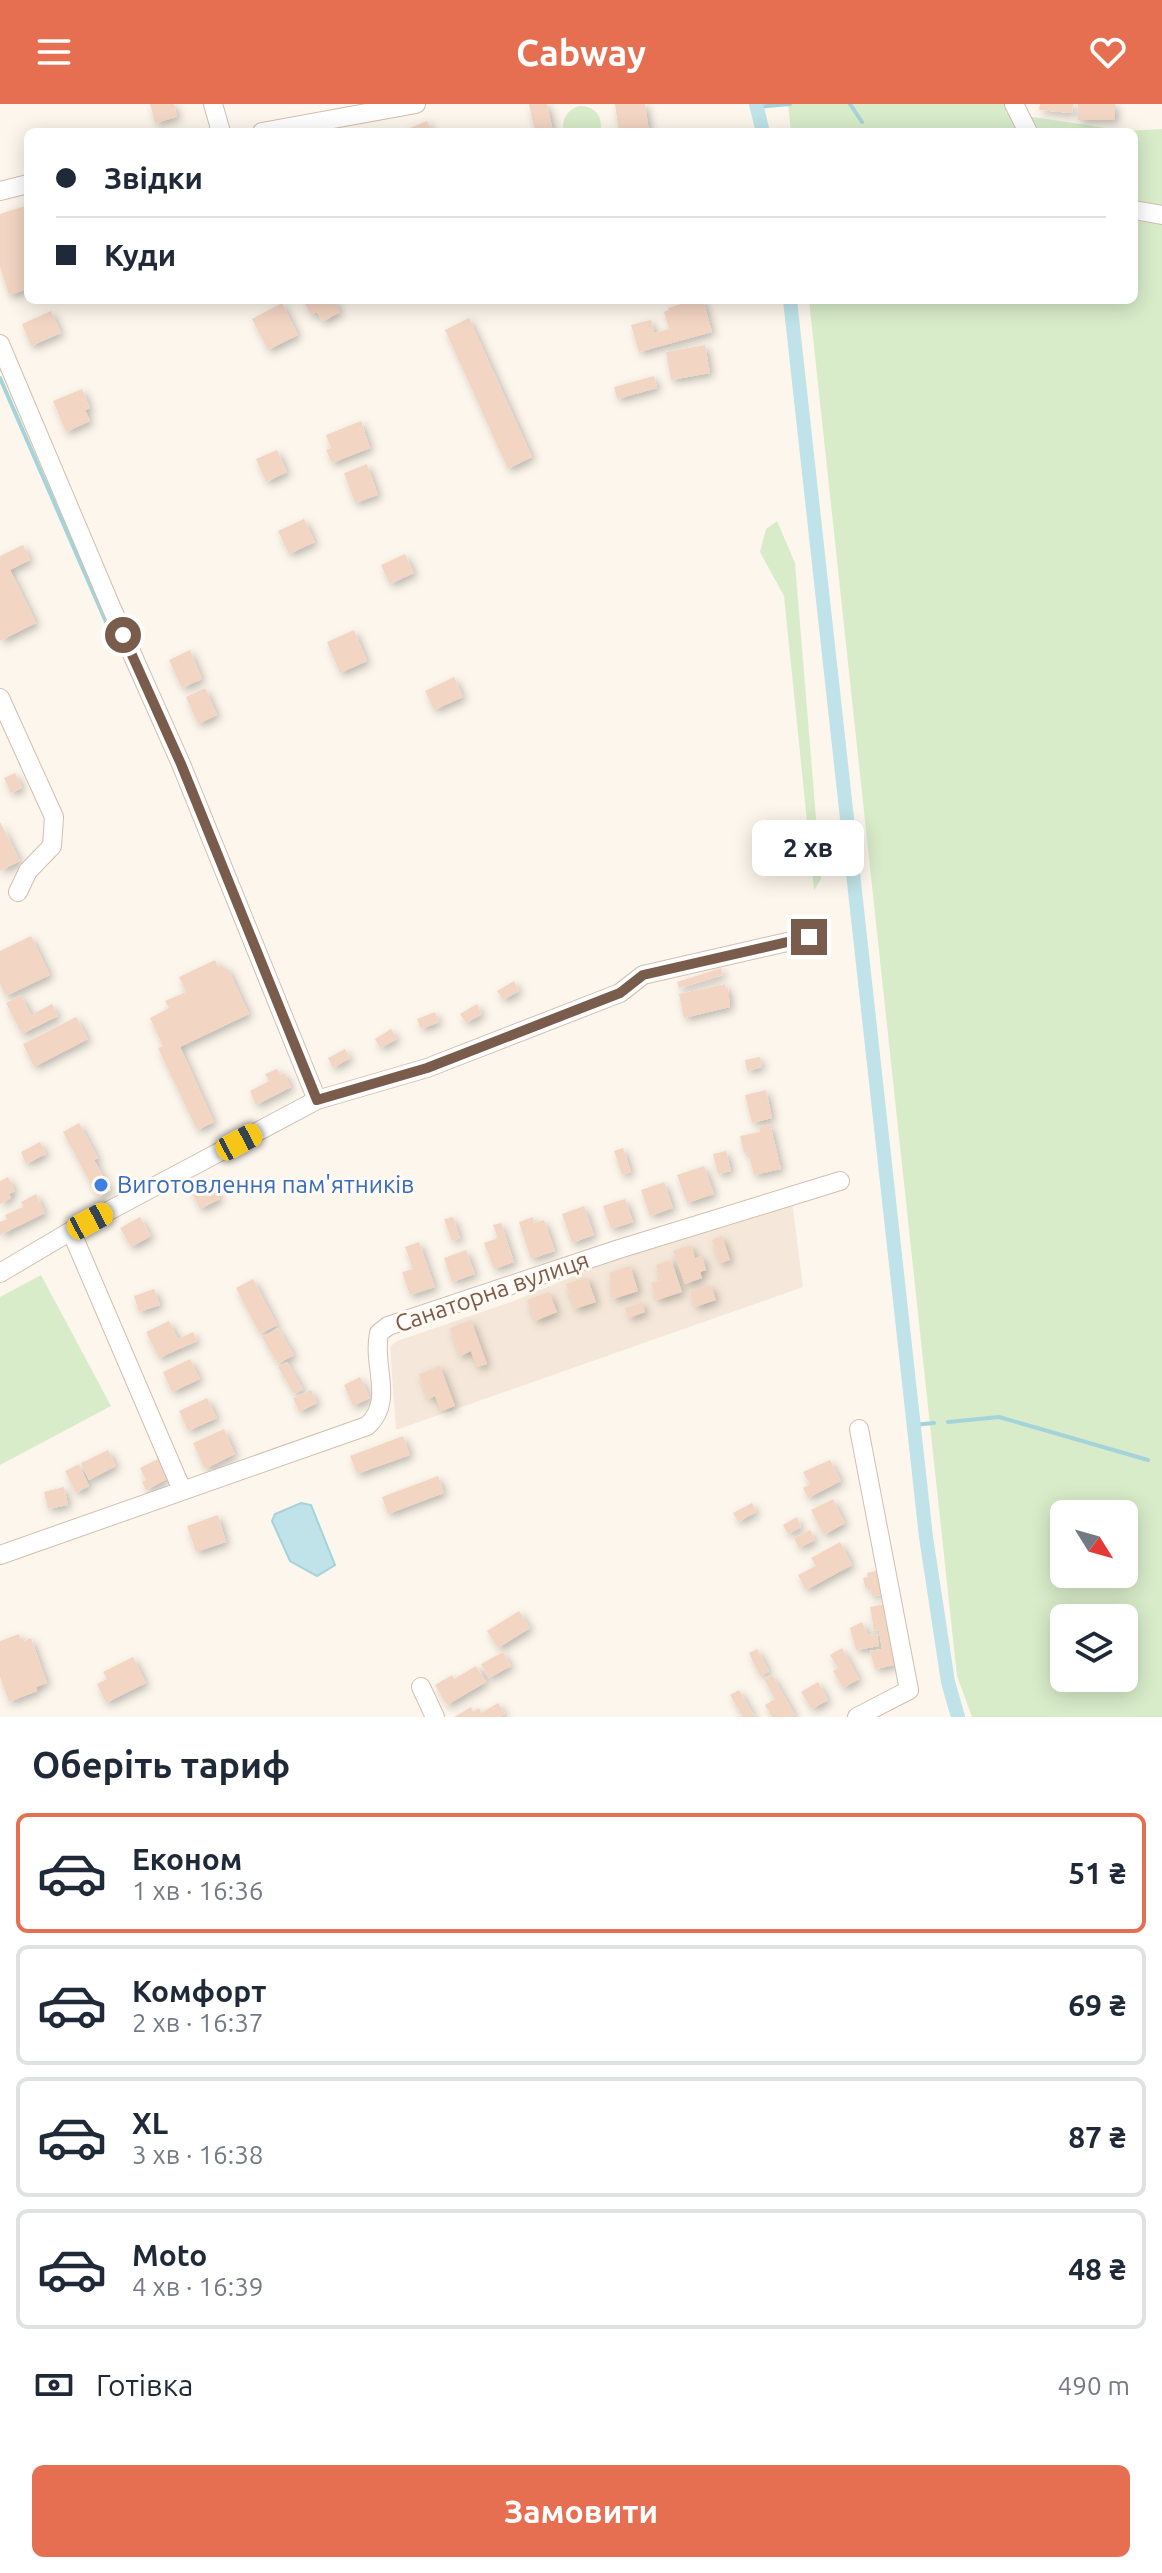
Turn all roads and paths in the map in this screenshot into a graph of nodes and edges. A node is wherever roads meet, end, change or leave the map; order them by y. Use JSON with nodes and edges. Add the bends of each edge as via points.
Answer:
{"nodes":[{"id":1,"x":213,"y":104,"type":"edge"},
{"id":2,"x":416,"y":104,"type":"edge"},
{"id":3,"x":1014,"y":104,"type":"edge"},
{"id":4,"x":220,"y":128,"type":"edge"},
{"id":5,"x":284,"y":128,"type":"edge"},
{"id":6,"x":1026,"y":128,"type":"edge"},
{"id":7,"x":24,"y":185,"type":"edge"},
{"id":8,"x":0,"y":191,"type":"edge"},
{"id":9,"x":1138,"y":211,"type":"edge"},
{"id":10,"x":1162,"y":215,"type":"edge"},
{"id":11,"x":0,"y":344,"type":"edge"},
{"id":12,"x":0,"y":698,"type":"edge"},
{"id":13,"x":18,"y":892,"type":"dead end"},
{"id":14,"x":809,"y":937,"type":"dead end"},
{"id":15,"x":317,"y":1100,"type":"junction"},
{"id":16,"x":840,"y":1181,"type":"dead end"},
{"id":17,"x":71,"y":1231,"type":"junction"},
{"id":18,"x":0,"y":1273,"type":"edge"},
{"id":19,"x":859,"y":1429,"type":"dead end"},
{"id":20,"x":182,"y":1490,"type":"junction"},
{"id":21,"x":0,"y":1555,"type":"edge"},
{"id":22,"x":421,"y":1687,"type":"dead end"},
{"id":23,"x":435,"y":1717,"type":"edge"},
{"id":24,"x":857,"y":1717,"type":"edge"}],
"edges":[{"from":1,"to":4,"type":"street"},
{"from":2,"to":5,"type":"street"},
{"from":3,"to":6,"type":"street"},
{"from":7,"to":8,"type":"street"},
{"from":9,"to":10,"type":"street"},
{"from":11,"to":15,"type":"street","via":[[181,764]]},
{"from":12,"to":13,"type":"street","via":[[54,817],[52,846],[28,871]]},
{"from":14,"to":15,"type":"street","via":[[643,975],[620,993],[427,1068]]},
{"from":15,"to":17,"type":"street"},
{"from":16,"to":20,"type":"street","name":"Санаторна вулиця","via":[[388,1326],[379,1333],[377,1345],[382,1407],[367,1426]]},
{"from":17,"to":18,"type":"street"},
{"from":17,"to":20,"type":"street"},
{"from":19,"to":24,"type":"street","via":[[909,1690]]},
{"from":20,"to":21,"type":"street","name":"Санаторна вулиця"},
{"from":22,"to":23,"type":"street"}]}
